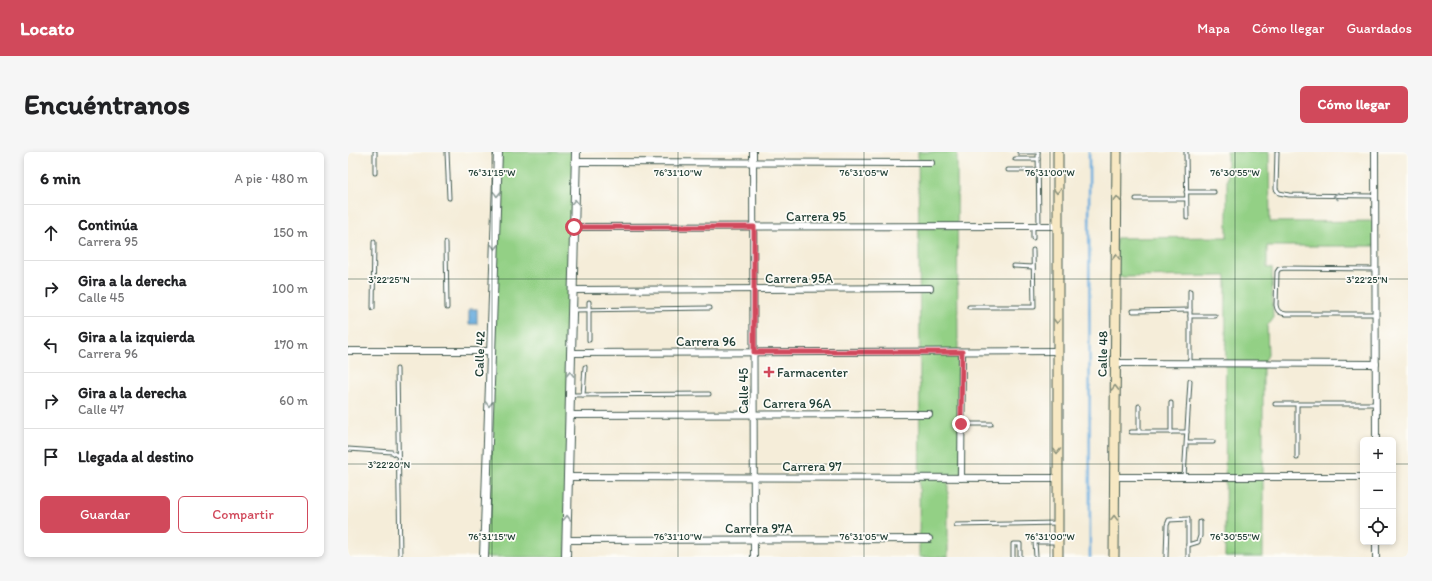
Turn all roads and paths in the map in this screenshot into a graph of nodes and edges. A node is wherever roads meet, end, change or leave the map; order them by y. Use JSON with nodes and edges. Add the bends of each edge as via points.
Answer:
{"nodes":[{"id":1,"x":375,"y":152,"type":"edge"},
{"id":2,"x":447,"y":152,"type":"edge"},
{"id":3,"x":498,"y":152,"type":"edge"},
{"id":4,"x":576,"y":152,"type":"edge"},
{"id":5,"x":753,"y":152,"type":"edge"},
{"id":6,"x":1019,"y":152,"type":"edge"},
{"id":7,"x":1038,"y":152,"type":"edge"},
{"id":8,"x":1058,"y":152,"type":"edge"},
{"id":9,"x":1117,"y":152,"type":"edge"},
{"id":10,"x":1186,"y":152,"type":"edge"},
{"id":11,"x":1277,"y":152,"type":"edge"},
{"id":12,"x":1375,"y":152,"type":"edge"},
{"id":13,"x":1015,"y":159,"type":"dead end"},
{"id":14,"x":1038,"y":159,"type":"junction"},
{"id":15,"x":576,"y":162,"type":"junction"},
{"id":16,"x":754,"y":163,"type":"junction"},
{"id":17,"x":931,"y":163,"type":"dead end"},
{"id":18,"x":1008,"y":170,"type":"dead end"},
{"id":19,"x":1038,"y":170,"type":"junction"},
{"id":20,"x":375,"y":173,"type":"dead end"},
{"id":21,"x":1186,"y":192,"type":"junction"},
{"id":22,"x":1214,"y":192,"type":"dead end"},
{"id":23,"x":1376,"y":196,"type":"junction"},
{"id":24,"x":449,"y":198,"type":"dead end"},
{"id":25,"x":1136,"y":199,"type":"dead end"},
{"id":26,"x":1186,"y":199,"type":"junction"},
{"id":27,"x":1187,"y":218,"type":"dead end"},
{"id":28,"x":1036,"y":226,"type":"junction"},
{"id":29,"x":1057,"y":226,"type":"junction"},
{"id":30,"x":574,"y":227,"type":"junction"},
{"id":31,"x":754,"y":227,"type":"junction"},
{"id":32,"x":1033,"y":238,"type":"dead end"},
{"id":33,"x":374,"y":242,"type":"dead end"},
{"id":34,"x":446,"y":242,"type":"dead end"},
{"id":35,"x":1033,"y":250,"type":"dead end"},
{"id":36,"x":1014,"y":266,"type":"dead end"},
{"id":37,"x":1033,"y":266,"type":"junction"},
{"id":38,"x":1376,"y":270,"type":"junction"},
{"id":39,"x":930,"y":288,"type":"dead end"},
{"id":40,"x":754,"y":289,"type":"junction"},
{"id":41,"x":572,"y":290,"type":"junction"},
{"id":42,"x":1190,"y":290,"type":"dead end"},
{"id":43,"x":589,"y":302,"type":"dead end"},
{"id":44,"x":969,"y":307,"type":"dead end"},
{"id":45,"x":373,"y":308,"type":"dead end"},
{"id":46,"x":447,"y":308,"type":"dead end"},
{"id":47,"x":710,"y":308,"type":"dead end"},
{"id":48,"x":572,"y":310,"type":"junction"},
{"id":49,"x":589,"y":310,"type":"junction"},
{"id":50,"x":1190,"y":310,"type":"junction"},
{"id":51,"x":1133,"y":311,"type":"dead end"},
{"id":52,"x":1376,"y":314,"type":"junction"},
{"id":53,"x":1190,"y":316,"type":"junction"},
{"id":54,"x":1215,"y":316,"type":"dead end"},
{"id":55,"x":589,"y":340,"type":"dead end"},
{"id":56,"x":348,"y":351,"type":"edge"},
{"id":57,"x":491,"y":351,"type":"junction"},
{"id":58,"x":1057,"y":351,"type":"junction"},
{"id":59,"x":754,"y":352,"type":"junction"},
{"id":60,"x":962,"y":352,"type":"junction"},
{"id":61,"x":571,"y":353,"type":"junction"},
{"id":62,"x":1115,"y":363,"type":"junction"},
{"id":63,"x":1190,"y":363,"type":"junction"},
{"id":64,"x":1376,"y":364,"type":"junction"},
{"id":65,"x":584,"y":367,"type":"dead end"},
{"id":66,"x":396,"y":369,"type":"dead end"},
{"id":67,"x":1190,"y":381,"type":"dead end"},
{"id":68,"x":709,"y":394,"type":"dead end"},
{"id":69,"x":570,"y":395,"type":"junction"},
{"id":70,"x":583,"y":395,"type":"junction"},
{"id":71,"x":1171,"y":402,"type":"dead end"},
{"id":72,"x":1275,"y":404,"type":"dead end"},
{"id":73,"x":1297,"y":404,"type":"junction"},
{"id":74,"x":1376,"y":404,"type":"junction"},
{"id":75,"x":1139,"y":406,"type":"dead end"},
{"id":76,"x":754,"y":414,"type":"junction"},
{"id":77,"x":929,"y":414,"type":"dead end"},
{"id":78,"x":569,"y":415,"type":"junction"},
{"id":79,"x":961,"y":424,"type":"junction"},
{"id":80,"x":991,"y":424,"type":"dead end"},
{"id":81,"x":1131,"y":432,"type":"dead end"},
{"id":82,"x":1139,"y":432,"type":"junction"},
{"id":83,"x":1170,"y":432,"type":"junction"},
{"id":84,"x":1187,"y":432,"type":"junction"},
{"id":85,"x":1376,"y":437,"type":"edge"},
{"id":86,"x":1187,"y":442,"type":"junction"},
{"id":87,"x":1213,"y":442,"type":"dead end"},
{"id":88,"x":348,"y":449,"type":"edge"},
{"id":89,"x":398,"y":456,"type":"junction"},
{"id":90,"x":1297,"y":458,"type":"dead end"},
{"id":91,"x":568,"y":477,"type":"junction"},
{"id":92,"x":754,"y":477,"type":"junction"},
{"id":93,"x":1114,"y":477,"type":"junction"},
{"id":94,"x":1184,"y":477,"type":"junction"},
{"id":95,"x":1360,"y":477,"type":"edge"},
{"id":96,"x":961,"y":478,"type":"junction"},
{"id":97,"x":1057,"y":478,"type":"junction"},
{"id":98,"x":1200,"y":522,"type":"dead end"},
{"id":99,"x":1057,"y":523,"type":"junction"},
{"id":100,"x":956,"y":525,"type":"dead end"},
{"id":101,"x":754,"y":539,"type":"junction"},
{"id":102,"x":929,"y":539,"type":"dead end"},
{"id":103,"x":566,"y":540,"type":"junction"},
{"id":104,"x":1058,"y":542,"type":"junction"},
{"id":105,"x":1188,"y":545,"type":"junction"},
{"id":106,"x":1376,"y":545,"type":"edge"},
{"id":107,"x":400,"y":557,"type":"edge"},
{"id":108,"x":484,"y":557,"type":"edge"},
{"id":109,"x":566,"y":557,"type":"edge"},
{"id":110,"x":754,"y":557,"type":"edge"},
{"id":111,"x":1013,"y":557,"type":"edge"},
{"id":112,"x":1020,"y":557,"type":"edge"},
{"id":113,"x":1036,"y":557,"type":"edge"},
{"id":114,"x":1058,"y":557,"type":"edge"},
{"id":115,"x":1114,"y":557,"type":"edge"},
{"id":116,"x":1166,"y":557,"type":"edge"},
{"id":117,"x":1188,"y":557,"type":"edge"},
{"id":118,"x":1376,"y":557,"type":"edge"}],
"edges":[{"from":1,"to":20,"type":"lane"},
{"from":2,"to":24,"type":"lane"},
{"from":3,"to":57,"type":"street","name":"Calle 42","one_way":true},
{"from":4,"to":15,"type":"street"},
{"from":5,"to":16,"type":"street","name":"Calle 45"},
{"from":6,"to":7,"type":"lane"},
{"from":7,"to":14,"type":"lane"},
{"from":8,"to":29,"type":"main road","one_way":true},
{"from":62,"to":9,"type":"main road","name":"Calle 48","one_way":true},
{"from":10,"to":21,"type":"lane"},
{"from":23,"to":11,"type":"lane","one_way":true,"via":[[1279,193],[1276,189]]},
{"from":12,"to":23,"type":"street"},
{"from":13,"to":14,"type":"lane"},
{"from":14,"to":19,"type":"lane"},
{"from":15,"to":16,"type":"street"},
{"from":30,"to":15,"type":"street","one_way":true},
{"from":16,"to":17,"type":"street"},
{"from":16,"to":31,"type":"street","name":"Calle 45"},
{"from":18,"to":19,"type":"lane"},
{"from":19,"to":28,"type":"lane"},
{"from":21,"to":22,"type":"lane"},
{"from":21,"to":26,"type":"lane"},
{"from":23,"to":38,"type":"street"},
{"from":25,"to":26,"type":"lane"},
{"from":26,"to":27,"type":"lane"},
{"from":28,"to":29,"type":"street","name":"Carrera 95"},
{"from":28,"to":31,"type":"street","name":"Carrera 95"},
{"from":28,"to":32,"type":"lane"},
{"from":29,"to":58,"type":"main road","one_way":true},
{"from":30,"to":31,"type":"street","name":"Carrera 95"},
{"from":30,"to":41,"type":"street"},
{"from":31,"to":40,"type":"street","name":"Calle 45"},
{"from":33,"to":45,"type":"lane"},
{"from":34,"to":46,"type":"lane"},
{"from":35,"to":37,"type":"lane"},
{"from":36,"to":37,"type":"lane"},
{"from":37,"to":44,"type":"lane","via":[[1034,307]]},
{"from":38,"to":52,"type":"street"},
{"from":38,"to":52,"type":"lane","via":[[1284,268],[1277,272],[1276,305],[1280,313],[1286,314]]},
{"from":39,"to":40,"type":"street","name":"Carrera 95A"},
{"from":40,"to":41,"type":"street","name":"Carrera 95A"},
{"from":40,"to":59,"type":"street","name":"Calle 45"},
{"from":41,"to":48,"type":"street"},
{"from":42,"to":50,"type":"lane"},
{"from":43,"to":49,"type":"lane"},
{"from":47,"to":49,"type":"lane"},
{"from":48,"to":49,"type":"lane"},
{"from":48,"to":61,"type":"street"},
{"from":49,"to":55,"type":"lane"},
{"from":50,"to":51,"type":"lane"},
{"from":50,"to":53,"type":"lane"},
{"from":52,"to":64,"type":"street"},
{"from":53,"to":54,"type":"lane"},
{"from":53,"to":63,"type":"lane"},
{"from":56,"to":57,"type":"street"},
{"from":57,"to":108,"type":"street","name":"Calle 42","one_way":true},
{"from":58,"to":60,"type":"street","name":"Carrera 96"},
{"from":58,"to":97,"type":"main road","one_way":true},
{"from":59,"to":60,"type":"street","name":"Carrera 96"},
{"from":59,"to":61,"type":"street","name":"Carrera 96"},
{"from":59,"to":76,"type":"street","name":"Calle 45"},
{"from":60,"to":79,"type":"street"},
{"from":69,"to":61,"type":"street","one_way":true},
{"from":62,"to":63,"type":"street"},
{"from":93,"to":62,"type":"main road","name":"Calle 48","one_way":true},
{"from":63,"to":64,"type":"street"},
{"from":64,"to":74,"type":"street"},
{"from":65,"to":70,"type":"lane"},
{"from":66,"to":89,"type":"lane"},
{"from":67,"to":84,"type":"lane"},
{"from":68,"to":70,"type":"lane"},
{"from":69,"to":70,"type":"lane"},
{"from":69,"to":78,"type":"street"},
{"from":71,"to":83,"type":"lane"},
{"from":72,"to":73,"type":"lane"},
{"from":73,"to":74,"type":"lane"},
{"from":73,"to":90,"type":"lane"},
{"from":74,"to":85,"type":"street"},
{"from":75,"to":82,"type":"lane"},
{"from":76,"to":77,"type":"street","name":"Carrera 96A"},
{"from":76,"to":78,"type":"street","name":"Carrera 96A"},
{"from":76,"to":92,"type":"street","name":"Calle 45"},
{"from":78,"to":91,"type":"street"},
{"from":79,"to":80,"type":"lane"},
{"from":79,"to":96,"type":"street"},
{"from":81,"to":82,"type":"lane"},
{"from":82,"to":83,"type":"lane"},
{"from":83,"to":84,"type":"lane"},
{"from":84,"to":86,"type":"lane"},
{"from":86,"to":87,"type":"lane"},
{"from":86,"to":94,"type":"lane"},
{"from":88,"to":89,"type":"lane","via":[[392,452]]},
{"from":89,"to":107,"type":"lane"},
{"from":91,"to":92,"type":"street","name":"Carrera 97"},
{"from":103,"to":91,"type":"street","one_way":true},
{"from":92,"to":96,"type":"street","name":"Carrera 97"},
{"from":92,"to":101,"type":"street","name":"Calle 45"},
{"from":93,"to":94,"type":"street"},
{"from":115,"to":93,"type":"main road","name":"Calle 48","one_way":true},
{"from":94,"to":95,"type":"street"},
{"from":96,"to":97,"type":"street","name":"Carrera 97"},
{"from":97,"to":99,"type":"main road"},
{"from":98,"to":105,"type":"lane","via":[[1198,542]]},
{"from":99,"to":100,"type":"lane"},
{"from":99,"to":104,"type":"main road"},
{"from":101,"to":102,"type":"street","name":"Carrera 97A"},
{"from":101,"to":103,"type":"street","name":"Carrera 97A"},
{"from":101,"to":110,"type":"street","name":"Calle 45"},
{"from":103,"to":109,"type":"street"},
{"from":104,"to":113,"type":"lane","via":[[1035,542]]},
{"from":104,"to":114,"type":"main road"},
{"from":105,"to":116,"type":"lane","via":[[1188,519],[1169,520]]},
{"from":105,"to":117,"type":"lane"},
{"from":106,"to":118,"type":"street"},
{"from":111,"to":112,"type":"lane","via":[[1013,544],[1020,544]]}]}
